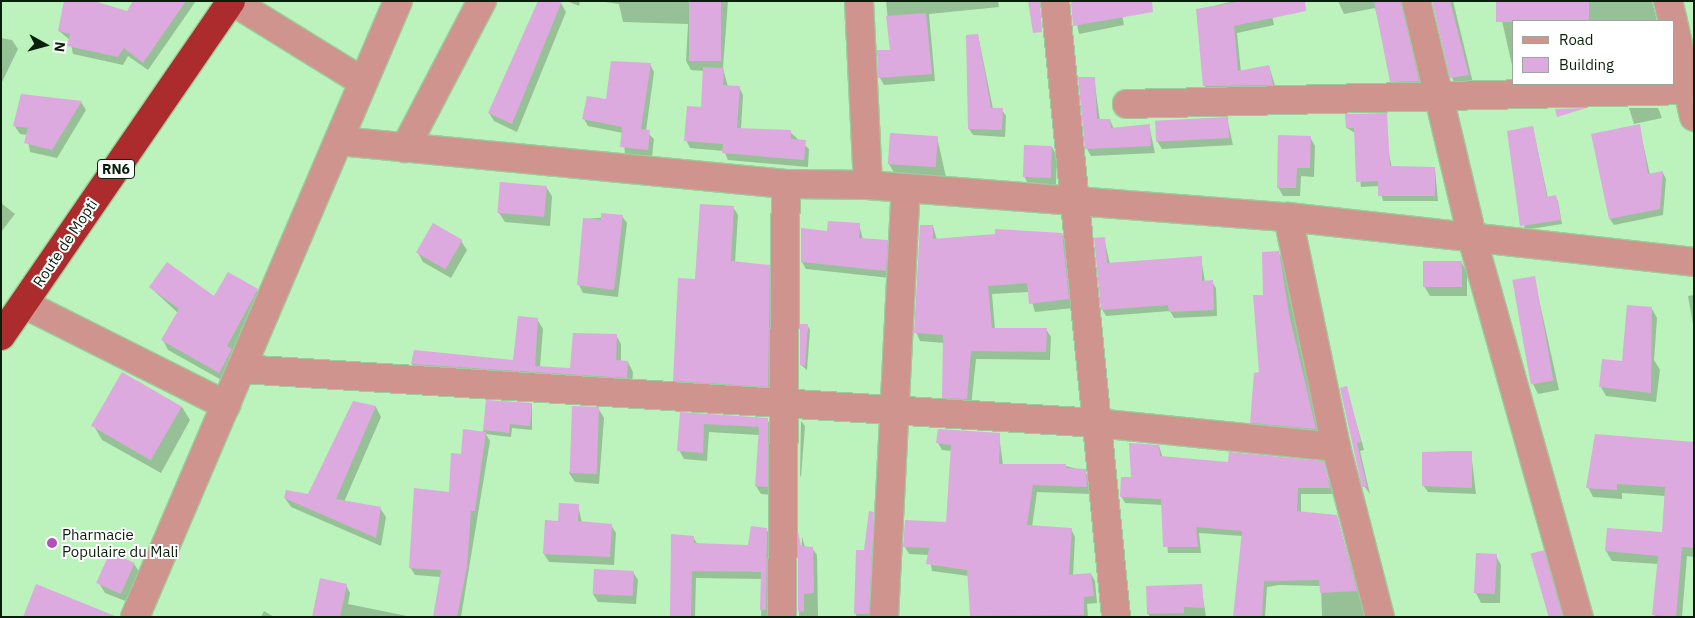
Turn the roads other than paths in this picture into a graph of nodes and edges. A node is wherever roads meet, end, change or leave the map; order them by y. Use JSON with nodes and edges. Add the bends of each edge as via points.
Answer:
{"nodes":[{"id":1,"x":232,"y":1,"type":"edge"},
{"id":2,"x":398,"y":1,"type":"edge"},
{"id":3,"x":482,"y":1,"type":"edge"},
{"id":4,"x":858,"y":1,"type":"edge"},
{"id":5,"x":1055,"y":1,"type":"edge"},
{"id":6,"x":1416,"y":1,"type":"edge"},
{"id":7,"x":1668,"y":1,"type":"edge"},
{"id":8,"x":1673,"y":20,"type":"edge"},
{"id":9,"x":1675,"y":31,"type":"edge"},
{"id":10,"x":363,"y":82,"type":"junction"},
{"id":11,"x":1688,"y":90,"type":"junction"},
{"id":12,"x":1440,"y":99,"type":"junction"},
{"id":13,"x":1127,"y":104,"type":"dead end"},
{"id":14,"x":1694,"y":116,"type":"edge"},
{"id":15,"x":339,"y":141,"type":"junction"},
{"id":16,"x":405,"y":148,"type":"junction"},
{"id":17,"x":786,"y":184,"type":"junction"},
{"id":18,"x":868,"y":184,"type":"junction"},
{"id":19,"x":906,"y":190,"type":"junction"},
{"id":20,"x":1074,"y":202,"type":"junction"},
{"id":21,"x":1288,"y":217,"type":"junction"},
{"id":22,"x":1472,"y":241,"type":"junction"},
{"id":23,"x":1694,"y":262,"type":"edge"},
{"id":24,"x":24,"y":304,"type":"junction"},
{"id":25,"x":1,"y":336,"type":"edge"},
{"id":26,"x":241,"y":369,"type":"junction"},
{"id":27,"x":226,"y":405,"type":"junction"},
{"id":28,"x":783,"y":405,"type":"junction"},
{"id":29,"x":892,"y":414,"type":"junction"},
{"id":30,"x":1096,"y":423,"type":"junction"},
{"id":31,"x":1336,"y":447,"type":"junction"},
{"id":32,"x":135,"y":617,"type":"edge"},
{"id":33,"x":782,"y":617,"type":"edge"},
{"id":34,"x":884,"y":617,"type":"edge"},
{"id":35,"x":1116,"y":617,"type":"edge"},
{"id":36,"x":1380,"y":617,"type":"edge"},
{"id":37,"x":1579,"y":617,"type":"edge"}],
"edges":[{"from":1,"to":10,"type":"street"},
{"from":1,"to":24,"type":"highway","name":"Route de Mopti","number":"RN6"},
{"from":2,"to":10,"type":"street"},
{"from":3,"to":16,"type":"street"},
{"from":4,"to":18,"type":"street"},
{"from":5,"to":20,"type":"street"},
{"from":6,"to":12,"type":"street"},
{"from":7,"to":8,"type":"street"},
{"from":9,"to":11,"type":"street"},
{"from":10,"to":15,"type":"street"},
{"from":11,"to":12,"type":"street"},
{"from":11,"to":14,"type":"street"},
{"from":12,"to":13,"type":"street"},
{"from":12,"to":22,"type":"street"},
{"from":15,"to":16,"type":"street"},
{"from":15,"to":26,"type":"street"},
{"from":16,"to":17,"type":"street"},
{"from":17,"to":18,"type":"street"},
{"from":17,"to":28,"type":"street"},
{"from":18,"to":19,"type":"street"},
{"from":19,"to":20,"type":"street"},
{"from":19,"to":29,"type":"street"},
{"from":20,"to":21,"type":"street"},
{"from":20,"to":30,"type":"street"},
{"from":21,"to":22,"type":"street"},
{"from":21,"to":31,"type":"street"},
{"from":22,"to":23,"type":"street"},
{"from":22,"to":37,"type":"street"},
{"from":24,"to":25,"type":"highway","name":"Route de Mopti","number":"RN6"},
{"from":24,"to":27,"type":"street"},
{"from":26,"to":27,"type":"street"},
{"from":26,"to":28,"type":"street"},
{"from":27,"to":32,"type":"street"},
{"from":28,"to":29,"type":"street"},
{"from":28,"to":33,"type":"street"},
{"from":29,"to":30,"type":"street"},
{"from":29,"to":34,"type":"street"},
{"from":30,"to":31,"type":"street"},
{"from":30,"to":35,"type":"street"},
{"from":31,"to":36,"type":"street"}]}
